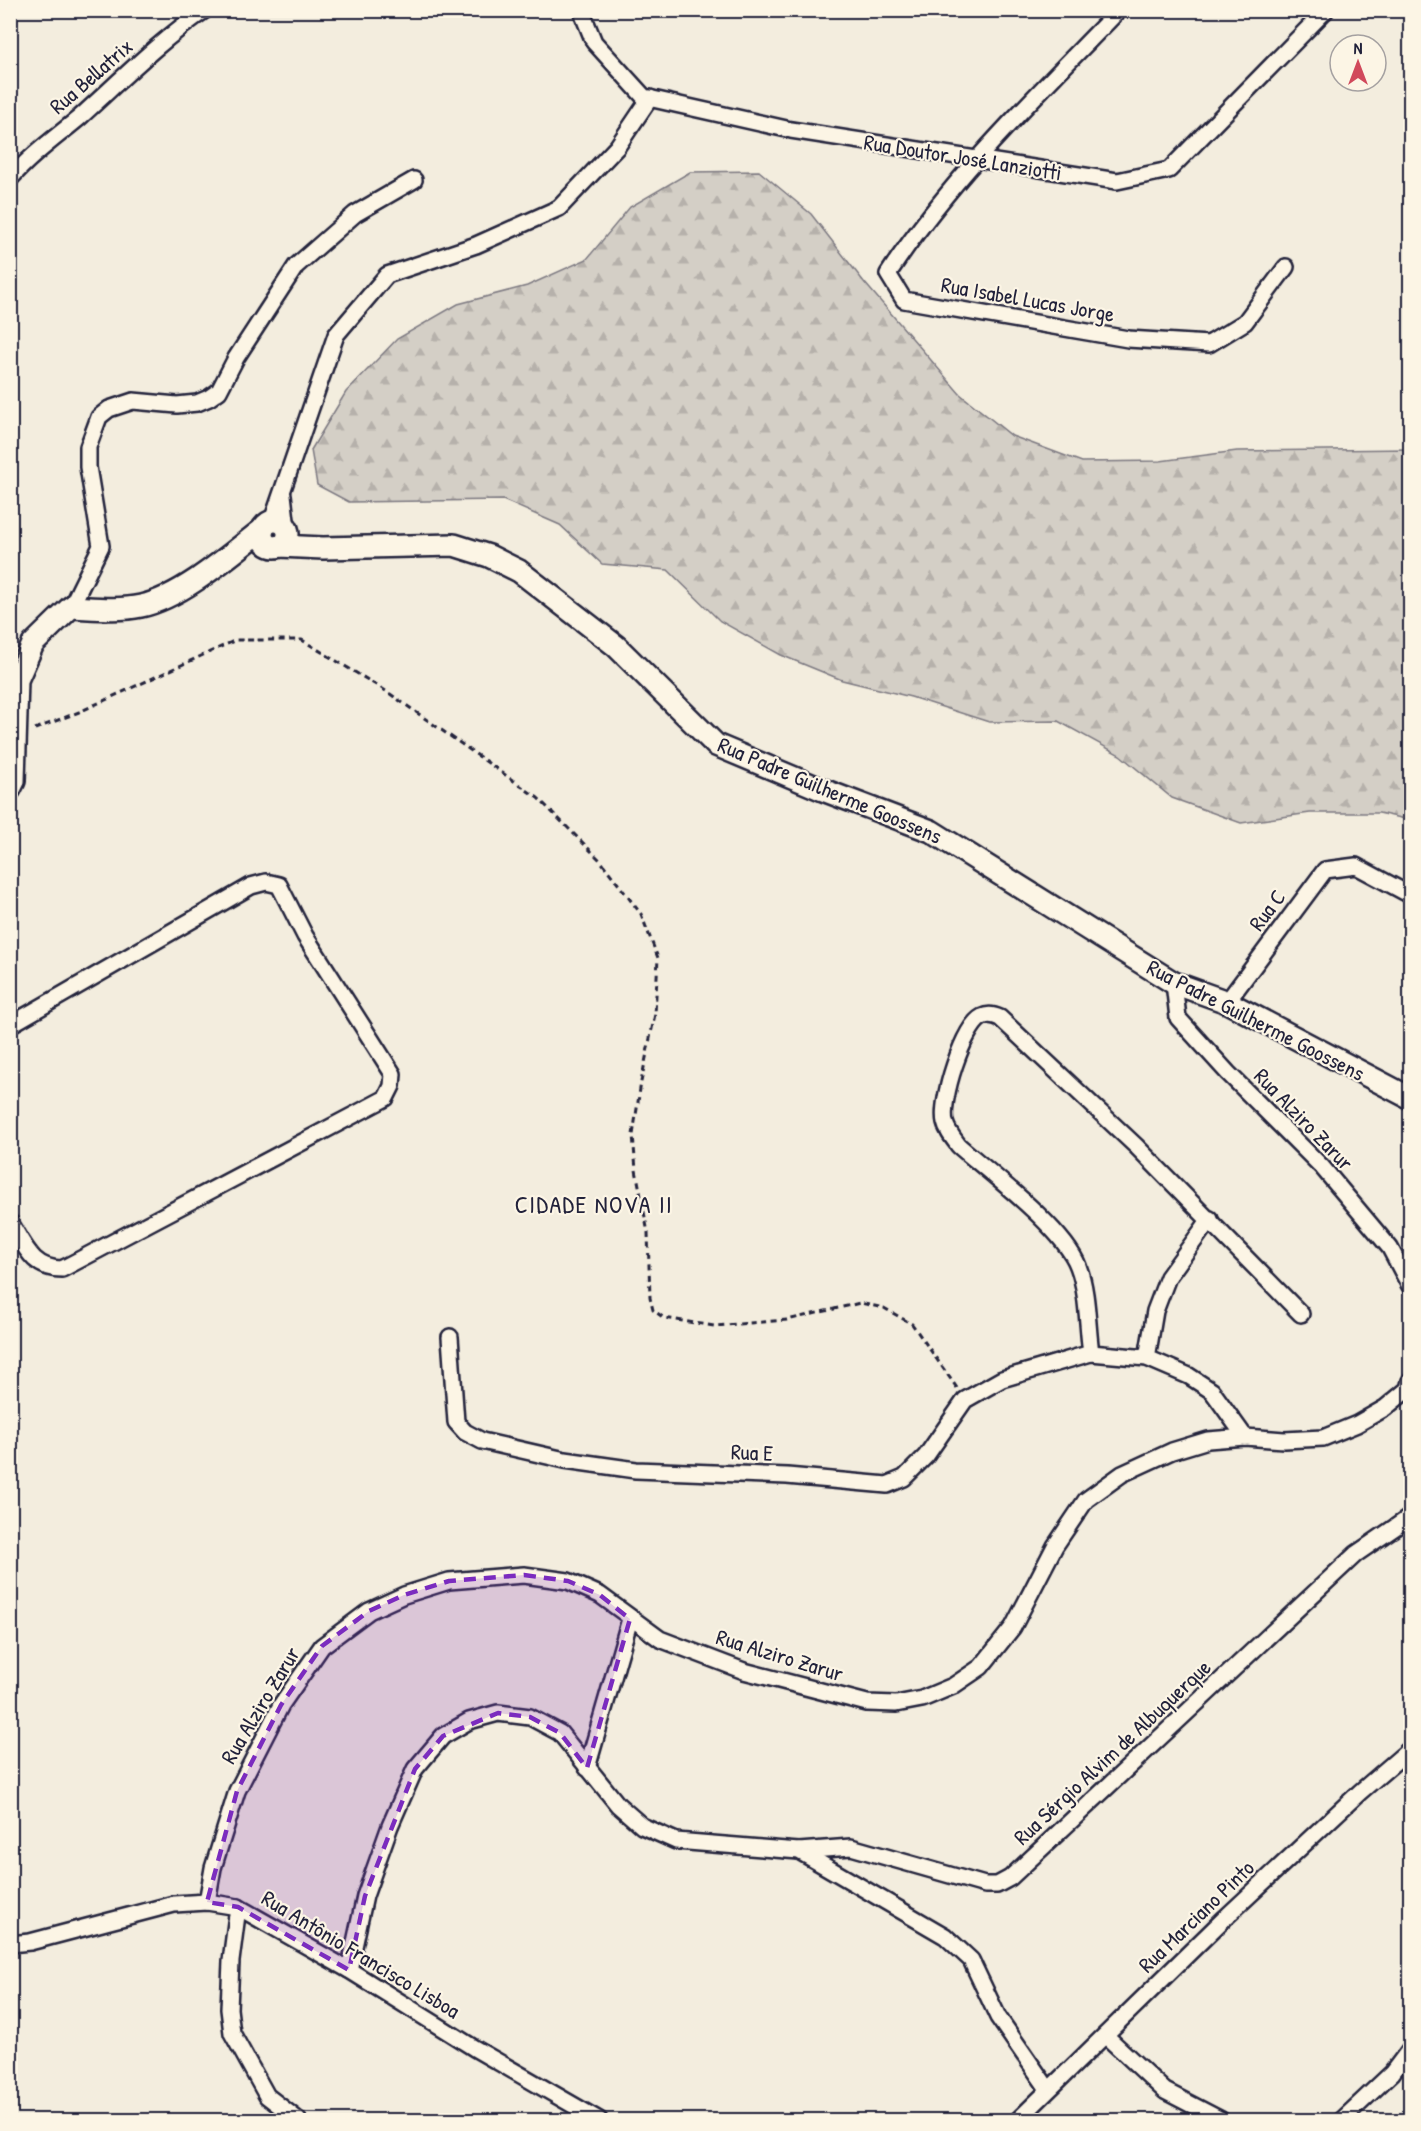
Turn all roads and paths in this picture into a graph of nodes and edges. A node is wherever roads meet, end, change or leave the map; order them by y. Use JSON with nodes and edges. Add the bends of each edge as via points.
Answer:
{"nodes":[{"id":1,"x":205,"y":10,"type":"edge"},
{"id":2,"x":581,"y":10,"type":"edge"},
{"id":3,"x":1119,"y":10,"type":"edge"},
{"id":4,"x":1326,"y":10,"type":"edge"},
{"id":5,"x":650,"y":98,"type":"junction"},
{"id":6,"x":976,"y":159,"type":"junction"},
{"id":7,"x":10,"y":179,"type":"edge"},
{"id":8,"x":414,"y":180,"type":"dead end"},
{"id":9,"x":1286,"y":267,"type":"dead end"},
{"id":10,"x":277,"y":534,"type":"junction"},
{"id":11,"x":71,"y":607,"type":"junction"},
{"id":12,"x":16,"y":736,"type":"junction"},
{"id":13,"x":10,"y":789,"type":"edge"},
{"id":14,"x":1410,"y":896,"type":"edge"},
{"id":15,"x":1174,"y":983,"type":"junction"},
{"id":16,"x":1227,"y":1002,"type":"junction"},
{"id":17,"x":10,"y":1025,"type":"edge"},
{"id":18,"x":1410,"y":1098,"type":"edge"},
{"id":19,"x":1209,"y":1219,"type":"junction"},
{"id":20,"x":10,"y":1222,"type":"edge"},
{"id":21,"x":1410,"y":1286,"type":"edge"},
{"id":22,"x":1301,"y":1314,"type":"dead end"},
{"id":23,"x":450,"y":1337,"type":"dead end"},
{"id":24,"x":1091,"y":1353,"type":"junction"},
{"id":25,"x":1147,"y":1358,"type":"junction"},
{"id":26,"x":1410,"y":1380,"type":"edge"},
{"id":27,"x":965,"y":1400,"type":"junction"},
{"id":28,"x":1245,"y":1437,"type":"junction"},
{"id":29,"x":1410,"y":1517,"type":"edge"},
{"id":30,"x":630,"y":1619,"type":"junction"},
{"id":31,"x":1410,"y":1749,"type":"edge"},
{"id":32,"x":587,"y":1768,"type":"junction"},
{"id":33,"x":799,"y":1851,"type":"junction"},
{"id":34,"x":207,"y":1902,"type":"junction"},
{"id":35,"x":238,"y":1906,"type":"junction"},
{"id":36,"x":10,"y":1944,"type":"edge"},
{"id":37,"x":349,"y":1970,"type":"junction"},
{"id":38,"x":1106,"y":2037,"type":"junction"},
{"id":39,"x":1410,"y":2049,"type":"edge"},
{"id":40,"x":1048,"y":2089,"type":"junction"},
{"id":41,"x":298,"y":2121,"type":"edge"},
{"id":42,"x":599,"y":2121,"type":"edge"},
{"id":43,"x":1018,"y":2121,"type":"edge"},
{"id":44,"x":1221,"y":2121,"type":"edge"},
{"id":45,"x":1342,"y":2121,"type":"edge"}],
"edges":[{"from":1,"to":7,"type":"street","name":"Rua Bellatrix","via":[[180,27],[26,160]]},
{"from":2,"to":5,"type":"street","name":"Rua Doutor José Lanziotti","via":[[594,42],[644,97]]},
{"from":3,"to":6,"type":"street"},
{"from":4,"to":6,"type":"street","name":"Rua Doutor José Lanziotti","via":[[1169,170],[1117,181]]},
{"from":5,"to":6,"type":"street","name":"Rua Doutor José Lanziotti","via":[[791,130]]},
{"from":5,"to":10,"type":"street","via":[[617,147],[559,208],[476,245],[387,275],[336,335],[282,492]]},
{"from":6,"to":9,"type":"street","name":"Rua Isabel Lucas Jorge","via":[[888,274],[904,300],[1128,339],[1209,344],[1245,322]]},
{"from":8,"to":11,"type":"street","via":[[355,214],[296,266],[219,391],[197,403],[133,401],[99,417],[88,447],[88,467],[101,546]]},
{"from":10,"to":11,"type":"street","via":[[142,605],[111,609]]},
{"from":10,"to":15,"type":"street","name":"Rua Padre Guilherme Goossens","via":[[322,548],[454,545],[519,571],[615,646],[716,745],[932,831]]},
{"from":11,"to":12,"type":"street","via":[[33,644],[17,680]]},
{"from":12,"to":13,"type":"street","via":[[14,781]]},
{"from":12,"to":27,"type":"path","via":[[79,712],[236,640],[302,640],[386,691],[538,798],[600,860],[641,914],[658,958],[655,1014],[633,1135],[648,1233],[653,1310],[664,1318],[714,1326],[787,1320],[860,1303],[884,1308],[912,1324]]},
{"from":14,"to":16,"type":"street","name":"Rua C","via":[[1356,866],[1325,870]]},
{"from":15,"to":16,"type":"street","name":"Rua Padre Guilherme Goossens"},
{"from":15,"to":21,"type":"street","name":"Rua Alziro Zarur","via":[[1178,1018],[1322,1167],[1390,1248]]},
{"from":16,"to":18,"type":"street","name":"Rua Padre Guilherme Goossens"},
{"from":17,"to":20,"type":"street","via":[[241,892],[266,882],[279,885],[305,936],[393,1074],[386,1098],[62,1269],[48,1269],[36,1262]]},
{"from":19,"to":22,"type":"street"},
{"from":19,"to":24,"type":"street","via":[[1000,1018],[981,1018],[969,1030],[944,1099],[944,1120],[959,1146],[1073,1254],[1079,1269]]},
{"from":19,"to":25,"type":"street","via":[[1168,1277],[1155,1311]]},
{"from":23,"to":27,"type":"street","name":"Rua E","via":[[456,1422],[465,1432],[482,1441],[565,1460],[636,1470],[787,1476],[887,1485],[904,1478],[926,1456]]},
{"from":24,"to":25,"type":"street"},
{"from":24,"to":27,"type":"street","name":"Rua E","via":[[1002,1379]]},
{"from":25,"to":28,"type":"street","via":[[1212,1391]]},
{"from":26,"to":28,"type":"street","name":"Rua Alziro Zarur","via":[[1408,1389],[1385,1408],[1323,1438]]},
{"from":28,"to":30,"type":"street","name":"Rua Alziro Zarur","via":[[1208,1440],[1172,1451],[1122,1474],[1086,1500],[1055,1546],[1012,1627],[981,1667],[953,1686],[922,1699],[896,1704],[867,1703],[744,1671],[660,1639]]},
{"from":29,"to":33,"type":"street","name":"Rua Sérgio Alvim de Albuquerque","via":[[1356,1554],[1010,1878],[985,1886],[851,1847]]},
{"from":30,"to":32,"type":"street"},
{"from":30,"to":34,"type":"street","name":"Rua Alziro Zarur","via":[[600,1595],[568,1581],[524,1575],[449,1581],[369,1611],[322,1646],[281,1705],[237,1791],[213,1868]]},
{"from":31,"to":38,"type":"street","name":"Rua Marciano Pinto","via":[[1225,1918]]},
{"from":32,"to":33,"type":"street","name":"Rua Sérgio Alvim de Albuquerque","via":[[642,1826],[675,1841]]},
{"from":32,"to":37,"type":"street","name":"Rua Sérgio Alvim de Albuquerque","via":[[560,1733],[530,1717],[498,1713],[469,1721],[443,1736],[415,1768],[390,1826],[365,1896]]},
{"from":33,"to":40,"type":"street","via":[[962,1948],[998,2017]]},
{"from":34,"to":35,"type":"street","name":"Rua Antônio Francisco Lisboa"},
{"from":34,"to":36,"type":"street","name":"Rua Antônio Francisco Lisboa","via":[[142,1911]]},
{"from":35,"to":37,"type":"street","name":"Rua Antônio Francisco Lisboa"},
{"from":35,"to":41,"type":"street","via":[[231,1961],[232,2033],[267,2096]]},
{"from":37,"to":42,"type":"street","name":"Rua Antônio Francisco Lisboa"},
{"from":38,"to":40,"type":"street","name":"Rua Marciano Pinto"},
{"from":38,"to":44,"type":"street","via":[[1166,2091]]},
{"from":39,"to":45,"type":"street","via":[[1392,2073]]},
{"from":40,"to":43,"type":"street","name":"Rua Marciano Pinto"}]}
